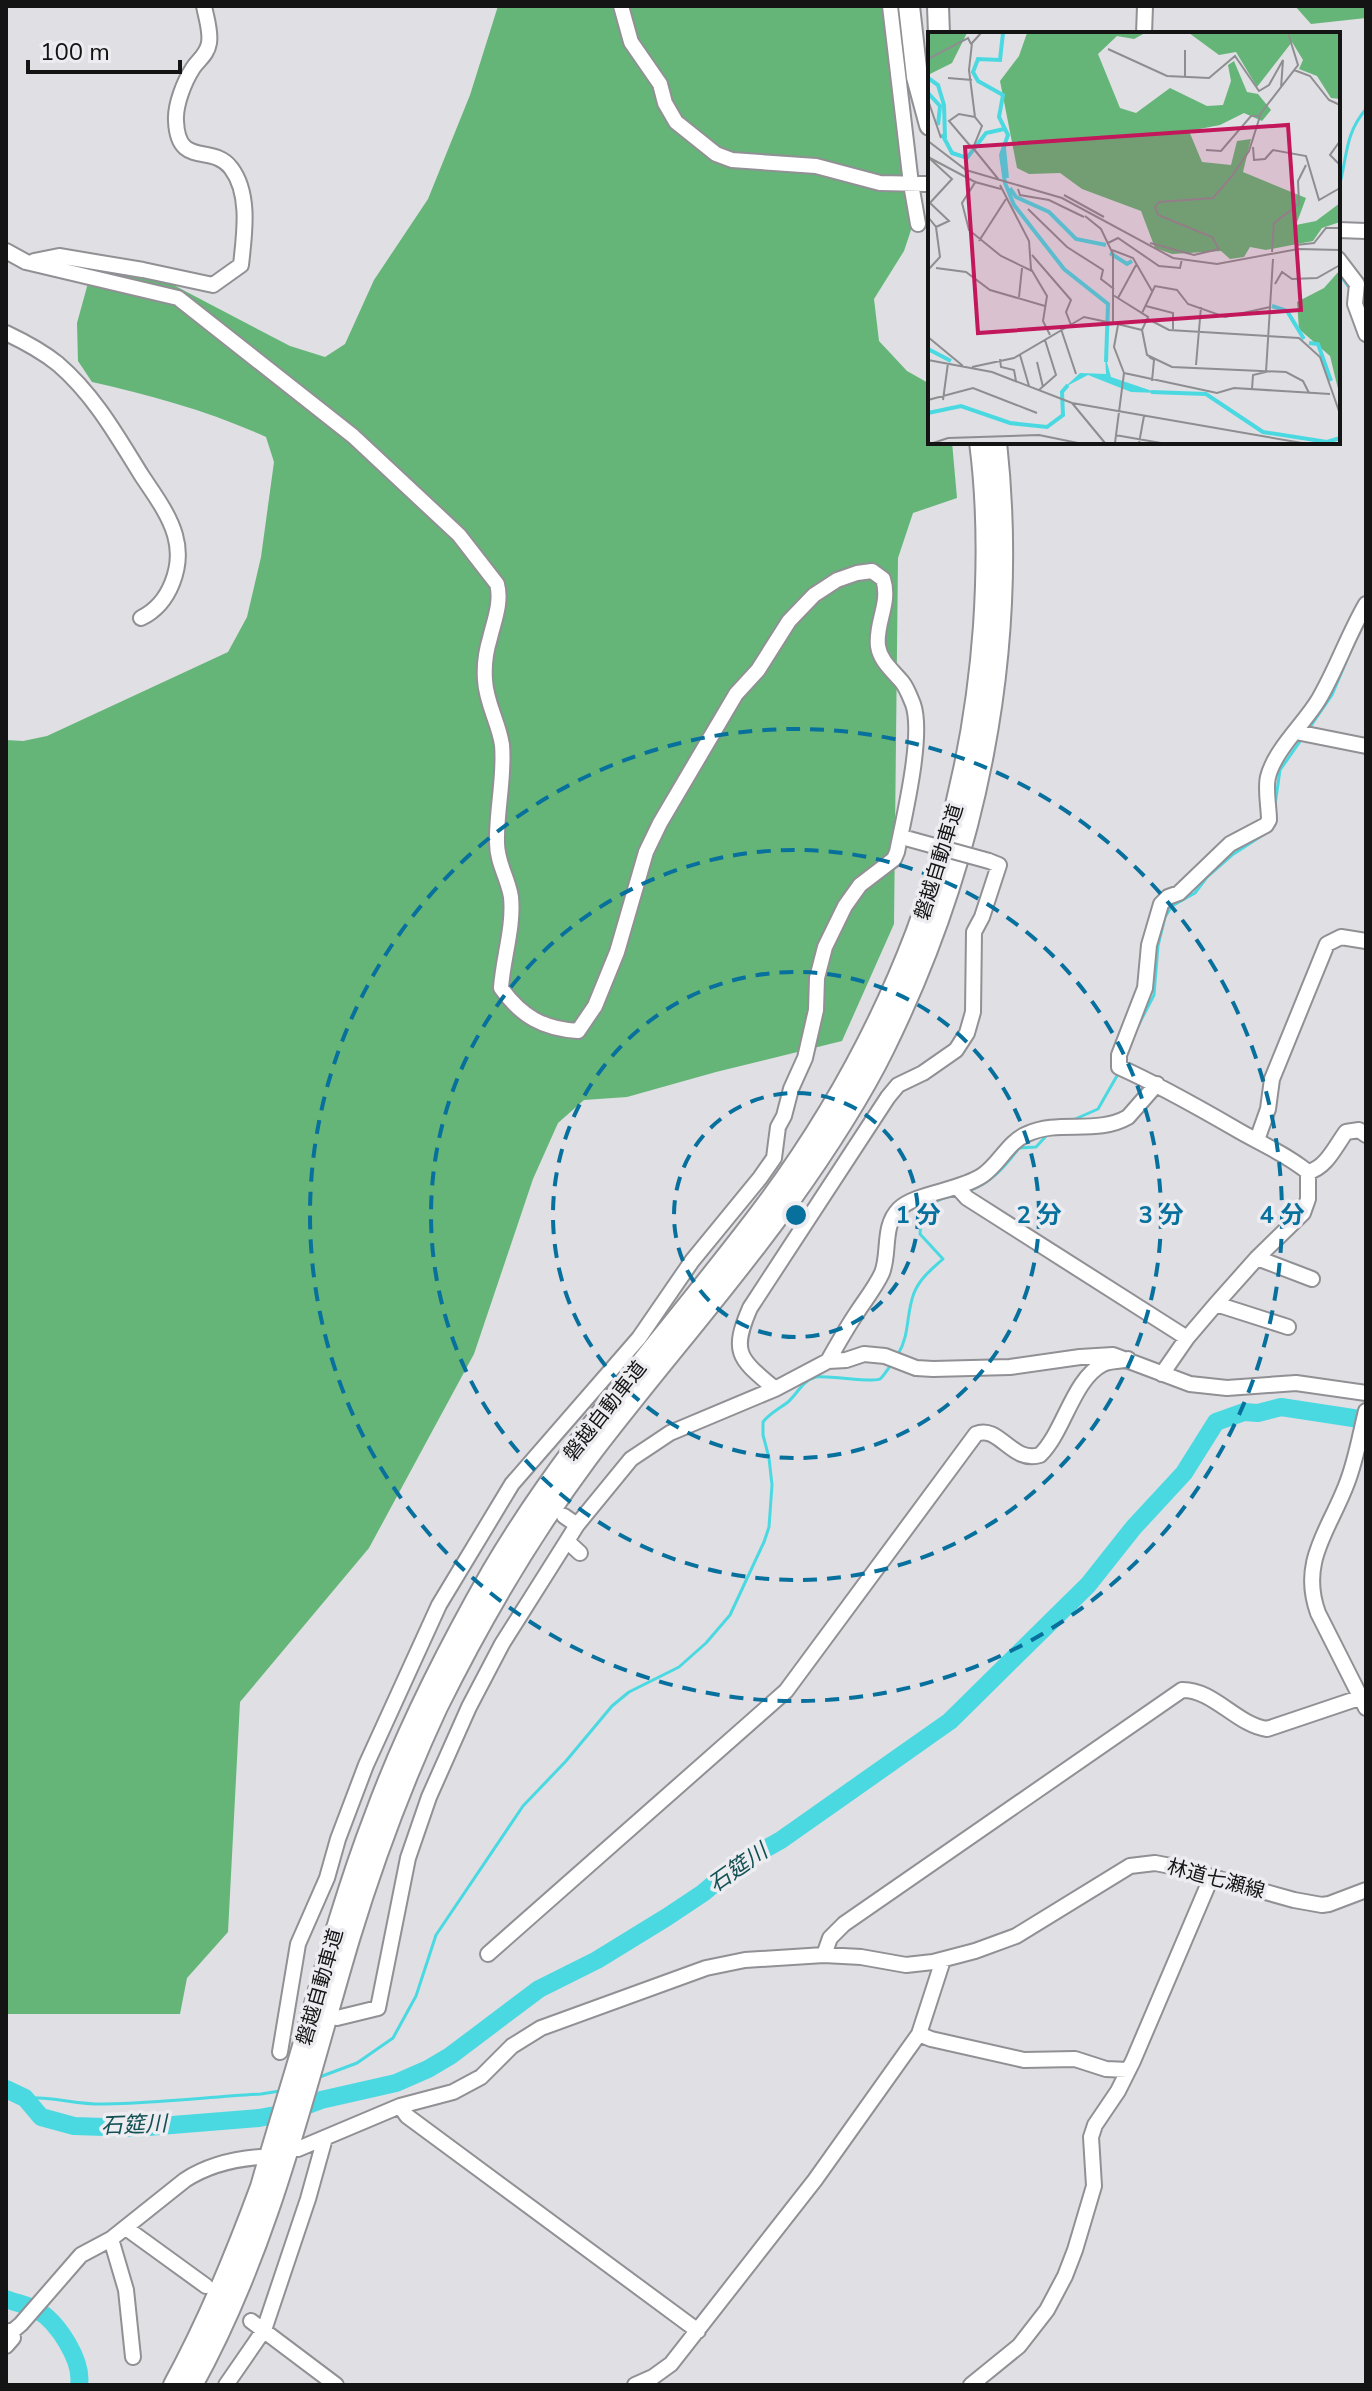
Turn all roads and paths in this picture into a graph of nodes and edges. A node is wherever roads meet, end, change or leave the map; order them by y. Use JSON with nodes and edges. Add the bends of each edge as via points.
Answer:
{"nodes":[{"id":1,"x":204,"y":6,"type":"edge"},
{"id":2,"x":621,"y":6,"type":"edge"},
{"id":3,"x":890,"y":6,"type":"edge"},
{"id":4,"x":909,"y":6,"type":"edge"},
{"id":5,"x":922,"y":6,"type":"edge"},
{"id":6,"x":938,"y":6,"type":"edge"},
{"id":7,"x":1145,"y":6,"type":"edge"},
{"id":8,"x":939,"y":32,"type":"edge"},
{"id":9,"x":1144,"y":32,"type":"edge"},
{"id":10,"x":928,"y":68,"type":"edge"},
{"id":11,"x":928,"y":118,"type":"edge"},
{"id":12,"x":918,"y":184,"type":"junction"},
{"id":13,"x":918,"y":224,"type":"dead end"},
{"id":14,"x":1340,"y":230,"type":"edge"},
{"id":15,"x":1366,"y":231,"type":"edge"},
{"id":16,"x":6,"y":251,"type":"edge"},
{"id":17,"x":26,"y":262,"type":"junction"},
{"id":18,"x":1340,"y":262,"type":"edge"},
{"id":19,"x":6,"y":333,"type":"edge"},
{"id":20,"x":1366,"y":334,"type":"edge"},
{"id":21,"x":980,"y":444,"type":"edge"},
{"id":22,"x":996,"y":444,"type":"edge"},
{"id":23,"x":1366,"y":604,"type":"edge"},
{"id":24,"x":141,"y":618,"type":"dead end"},
{"id":25,"x":1296,"y":732,"type":"junction"},
{"id":26,"x":1366,"y":746,"type":"edge"},
{"id":27,"x":905,"y":838,"type":"junction"},
{"id":28,"x":1366,"y":941,"type":"edge"},
{"id":29,"x":1157,"y":1084,"type":"junction"},
{"id":30,"x":1364,"y":1128,"type":"edge"},
{"id":31,"x":1257,"y":1140,"type":"junction"},
{"id":32,"x":1308,"y":1172,"type":"junction"},
{"id":33,"x":958,"y":1188,"type":"junction"},
{"id":34,"x":1257,"y":1258,"type":"junction"},
{"id":35,"x":1312,"y":1279,"type":"dead end"},
{"id":36,"x":1216,"y":1304,"type":"junction"},
{"id":37,"x":1288,"y":1327,"type":"dead end"},
{"id":38,"x":1187,"y":1338,"type":"junction"},
{"id":39,"x":1128,"y":1359,"type":"junction"},
{"id":40,"x":828,"y":1361,"type":"junction"},
{"id":41,"x":1162,"y":1374,"type":"junction"},
{"id":42,"x":775,"y":1389,"type":"junction"},
{"id":43,"x":1366,"y":1393,"type":"edge"},
{"id":44,"x":1366,"y":1411,"type":"edge"},
{"id":45,"x":512,"y":1484,"type":"junction"},
{"id":46,"x":527,"y":1492,"type":"dead end"},
{"id":47,"x":564,"y":1516,"type":"dead end"},
{"id":48,"x":577,"y":1525,"type":"junction"},
{"id":49,"x":567,"y":1541,"type":"junction"},
{"id":50,"x":580,"y":1553,"type":"dead end"},
{"id":51,"x":1364,"y":1703,"type":"edge"},
{"id":52,"x":1211,"y":1878,"type":"junction"},
{"id":53,"x":1366,"y":1890,"type":"edge"},
{"id":54,"x":488,"y":1954,"type":"dead end"},
{"id":55,"x":824,"y":1955,"type":"junction"},
{"id":56,"x":943,"y":1960,"type":"junction"},
{"id":57,"x":311,"y":2025,"type":"junction"},
{"id":58,"x":919,"y":2034,"type":"junction"},
{"id":59,"x":280,"y":2052,"type":"dead end"},
{"id":60,"x":1128,"y":2070,"type":"junction"},
{"id":61,"x":400,"y":2106,"type":"junction"},
{"id":62,"x":325,"y":2138,"type":"junction"},
{"id":63,"x":280,"y":2148,"type":"junction"},
{"id":64,"x":126,"y":2228,"type":"junction"},
{"id":65,"x":111,"y":2239,"type":"junction"},
{"id":66,"x":206,"y":2286,"type":"dead end"},
{"id":67,"x":251,"y":2321,"type":"dead end"},
{"id":68,"x":13,"y":2329,"type":"edge"},
{"id":69,"x":264,"y":2330,"type":"junction"},
{"id":70,"x":698,"y":2331,"type":"junction"},
{"id":71,"x":6,"y":2346,"type":"edge"},
{"id":72,"x":133,"y":2357,"type":"dead end"},
{"id":73,"x":174,"y":2385,"type":"edge"},
{"id":74,"x":192,"y":2385,"type":"edge"},
{"id":75,"x":226,"y":2385,"type":"edge"},
{"id":76,"x":336,"y":2385,"type":"edge"},
{"id":77,"x":635,"y":2385,"type":"edge"},
{"id":78,"x":971,"y":2385,"type":"edge"}],
"edges":[{"from":1,"to":17,"type":"street","via":[[209,45],[177,104],[176,120],[184,148],[230,165],[240,185],[241,265],[213,285],[59,256]]},
{"from":2,"to":12,"type":"street","via":[[631,42],[660,84],[676,122],[716,154],[732,160],[816,166],[880,183]]},
{"from":3,"to":12,"type":"street"},
{"from":4,"to":11,"type":"highway","via":[[917,77]]},
{"from":5,"to":10,"type":"highway"},
{"from":6,"to":8,"type":"highway"},
{"from":7,"to":9,"type":"street"},
{"from":12,"to":13,"type":"street"},
{"from":14,"to":15,"type":"street"},
{"from":16,"to":17,"type":"street"},
{"from":17,"to":27,"type":"street","via":[[178,298],[353,436],[459,535],[497,584],[485,684],[502,749],[496,845],[511,897],[501,988],[539,1023],[578,1031],[595,1006],[617,952],[646,852],[736,694],[814,595],[857,573],[872,571],[883,579],[886,603],[879,652],[904,684],[917,719]]},
{"from":18,"to":20,"type":"street","via":[[1357,284],[1355,304]]},
{"from":19,"to":24,"type":"street","via":[[38,349],[84,389],[108,419],[175,535],[173,580],[164,601]]},
{"from":21,"to":57,"type":"highway","name":"磐越自動車道","via":[[986,598],[975,713],[939,870],[890,1000],[797,1163],[585,1436],[493,1571],[398,1758],[356,1866]]},
{"from":22,"to":57,"type":"highway","name":"磐越自動車道","via":[[1001,597],[991,715],[971,815],[926,955],[872,1072],[812,1169],[583,1463],[506,1579],[413,1760]]},
{"from":23,"to":25,"type":"street","via":[[1320,698]]},
{"from":25,"to":26,"type":"street"},
{"from":25,"to":29,"type":"street","via":[[1269,773],[1266,825],[1230,844],[1161,904],[1149,945],[1145,988],[1118,1063]]},
{"from":27,"to":42,"type":"street","bridge":true,"via":[[999,865],[974,932],[973,1012],[956,1050],[898,1085],[888,1097],[745,1319],[741,1355]]},
{"from":27,"to":45,"type":"street","via":[[894,859],[860,885],[825,947],[805,1058],[778,1127],[774,1158],[639,1338]]},
{"from":28,"to":31,"type":"street","via":[[1341,937],[1327,944],[1272,1079]]},
{"from":29,"to":31,"type":"street"},
{"from":29,"to":33,"type":"street","via":[[1128,1117],[1110,1125],[1026,1134],[989,1171]]},
{"from":30,"to":32,"type":"street","via":[[1346,1132],[1323,1164]]},
{"from":31,"to":32,"type":"street"},
{"from":32,"to":34,"type":"street","via":[[1306,1209]]},
{"from":33,"to":38,"type":"street"},
{"from":33,"to":40,"type":"street","via":[[912,1201],[897,1211],[882,1273]]},
{"from":34,"to":35,"type":"street"},
{"from":34,"to":36,"type":"street"},
{"from":36,"to":37,"type":"street"},
{"from":36,"to":38,"type":"street"},
{"from":38,"to":41,"type":"street"},
{"from":39,"to":40,"type":"street","via":[[1093,1355],[1010,1367],[933,1369],[864,1354]]},
{"from":39,"to":41,"type":"street"},
{"from":39,"to":54,"type":"street","via":[[1105,1363],[1091,1373],[1040,1455],[1026,1456],[990,1433],[976,1434],[786,1691]]},
{"from":40,"to":42,"type":"street"},
{"from":41,"to":43,"type":"street","via":[[1227,1388],[1296,1383]]},
{"from":42,"to":48,"type":"street","via":[[670,1433],[631,1459]]},
{"from":44,"to":51,"type":"street","via":[[1347,1485],[1316,1551],[1311,1579],[1318,1613]]},
{"from":45,"to":46,"type":"street"},
{"from":45,"to":57,"type":"street","via":[[439,1605],[363,1772],[298,1944]]},
{"from":47,"to":48,"type":"street"},
{"from":48,"to":49,"type":"street"},
{"from":49,"to":50,"type":"street"},
{"from":49,"to":57,"type":"street","via":[[502,1644],[429,1797],[408,1858],[378,2008]]},
{"from":51,"to":55,"type":"street","via":[[1267,1729],[1182,1690],[844,1924],[830,1938]]},
{"from":52,"to":53,"type":"street","name":"林道七瀬線","via":[[1322,1905]]},
{"from":52,"to":56,"type":"street","name":"林道七瀬線","via":[[1155,1863],[1130,1866],[1016,1936]]},
{"from":52,"to":60,"type":"street"},
{"from":55,"to":56,"type":"street","name":"林道七瀬線","via":[[906,1965]]},
{"from":55,"to":61,"type":"street","name":"林道七瀬線","via":[[725,1963],[624,1996],[541,2028],[461,2088]]},
{"from":56,"to":58,"type":"street"},
{"from":57,"to":59,"type":"street"},
{"from":57,"to":63,"type":"highway","name":"磐越自動車道"},
{"from":58,"to":60,"type":"street","via":[[1024,2060],[1075,2059]]},
{"from":58,"to":70,"type":"street"},
{"from":60,"to":78,"type":"street","via":[[1093,2130],[1094,2186],[1065,2276],[1019,2346]]},
{"from":61,"to":62,"type":"street","name":"林道七瀬線"},
{"from":61,"to":70,"type":"street"},
{"from":62,"to":63,"type":"street","name":"林道七瀬線"},
{"from":62,"to":69,"type":"street"},
{"from":63,"to":64,"type":"street","name":"林道七瀬線","via":[[196,2173]]},
{"from":63,"to":73,"type":"highway","name":"磐越自動車道","via":[[201,2336]]},
{"from":63,"to":74,"type":"highway","name":"磐越自動車道","via":[[276,2190],[239,2290]]},
{"from":64,"to":65,"type":"street","name":"林道七瀬線"},
{"from":64,"to":66,"type":"street"},
{"from":65,"to":68,"type":"street","name":"林道七瀬線","via":[[81,2255]]},
{"from":65,"to":72,"type":"street","via":[[126,2290]]},
{"from":67,"to":69,"type":"street"},
{"from":68,"to":71,"type":"street","name":"林道七瀬線"},
{"from":69,"to":75,"type":"street"},
{"from":69,"to":76,"type":"street"},
{"from":70,"to":77,"type":"street","via":[[663,2371]]}]}
